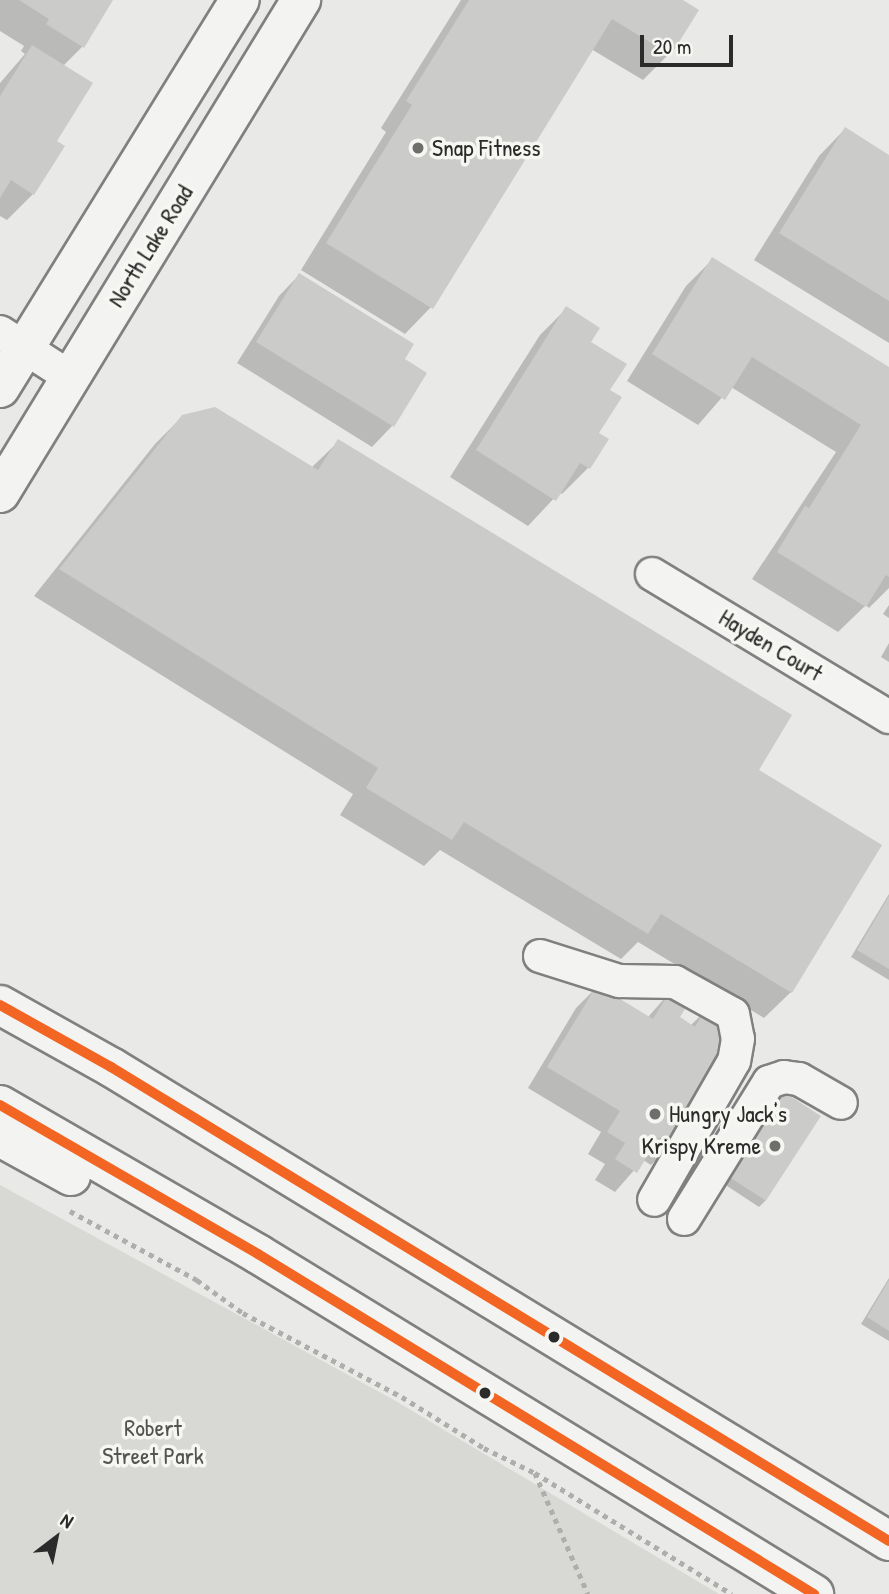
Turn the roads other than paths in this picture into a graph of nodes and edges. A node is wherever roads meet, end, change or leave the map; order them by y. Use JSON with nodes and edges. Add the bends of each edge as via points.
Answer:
{"nodes":[{"id":1,"x":240,"y":0,"type":"edge"},
{"id":2,"x":301,"y":0,"type":"edge"},
{"id":3,"x":12,"y":340,"type":"edge"},
{"id":4,"x":70,"y":377,"type":"junction"},
{"id":5,"x":0,"y":388,"type":"edge"},
{"id":6,"x":0,"y":493,"type":"edge"},
{"id":7,"x":652,"y":574,"type":"dead end"},
{"id":8,"x":889,"y":717,"type":"edge"},
{"id":9,"x":540,"y":956,"type":"dead end"},
{"id":10,"x":0,"y":1005,"type":"edge"},
{"id":11,"x":841,"y":1103,"type":"dead end"},
{"id":12,"x":0,"y":1105,"type":"edge"},
{"id":13,"x":0,"y":1137,"type":"edge"},
{"id":14,"x":654,"y":1200,"type":"dead end"},
{"id":15,"x":684,"y":1219,"type":"dead end"},
{"id":16,"x":258,"y":1254,"type":"junction"},
{"id":17,"x":889,"y":1541,"type":"edge"},
{"id":18,"x":814,"y":1594,"type":"edge"}],
"edges":[{"from":1,"to":3,"type":"main road"},
{"from":2,"to":4,"type":"main road","name":"North Lake Road"},
{"from":3,"to":4,"type":"street"},
{"from":3,"to":5,"type":"main road"},
{"from":4,"to":6,"type":"main road","name":"North Lake Road"},
{"from":7,"to":8,"type":"street","name":"Hayden Court"},
{"from":9,"to":14,"type":"street","via":[[619,981],[675,982],[733,1014],[738,1039],[734,1061]]},
{"from":10,"to":17,"type":"main road","via":[[111,1067]]},
{"from":11,"to":15,"type":"street","via":[[799,1079],[783,1077],[769,1082]]},
{"from":12,"to":16,"type":"main road"},
{"from":13,"to":16,"type":"main road","via":[[188,1241]]},
{"from":16,"to":18,"type":"main road"}]}
